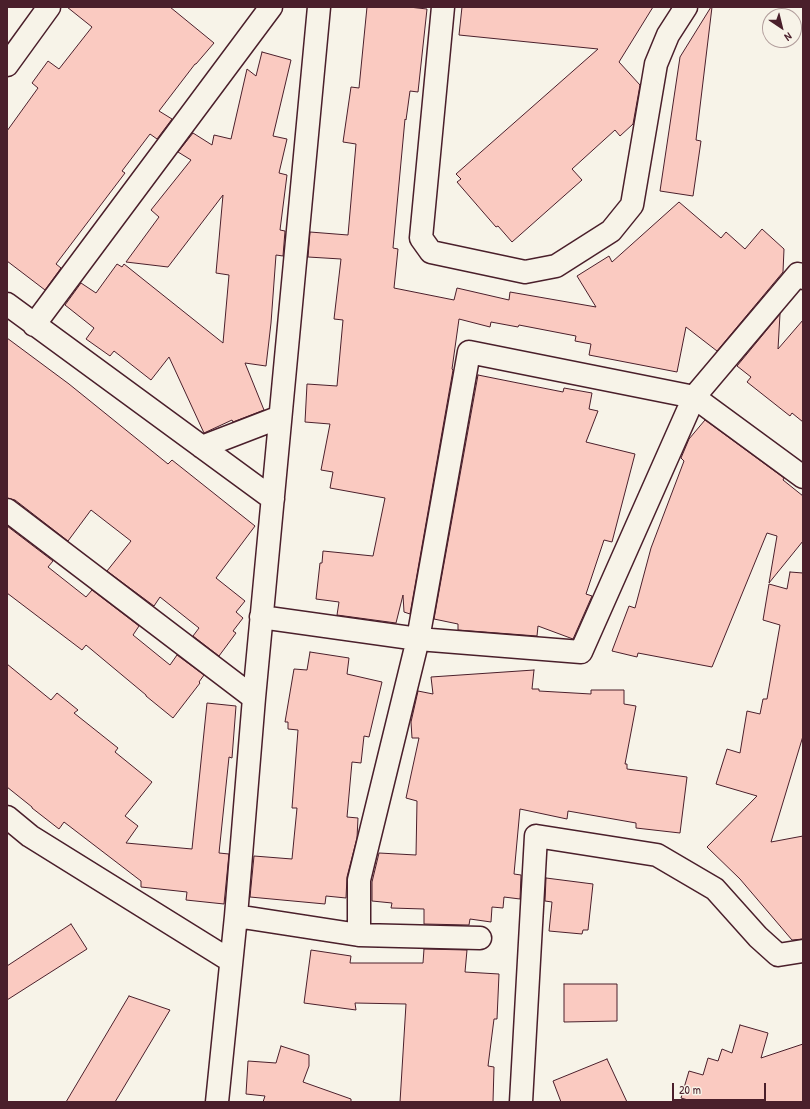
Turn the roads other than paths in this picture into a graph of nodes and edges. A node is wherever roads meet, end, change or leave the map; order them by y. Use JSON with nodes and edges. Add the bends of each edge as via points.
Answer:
{"nodes":[{"id":1,"x":49,"y":7,"type":"edge"},
{"id":2,"x":271,"y":7,"type":"edge"},
{"id":3,"x":319,"y":7,"type":"edge"},
{"id":4,"x":443,"y":7,"type":"edge"},
{"id":5,"x":686,"y":7,"type":"edge"},
{"id":6,"x":7,"y":65,"type":"edge"},
{"id":7,"x":803,"y":278,"type":"edge"},
{"id":8,"x":7,"y":304,"type":"edge"},
{"id":9,"x":34,"y":324,"type":"junction"},
{"id":10,"x":694,"y":397,"type":"junction"},
{"id":11,"x":280,"y":417,"type":"junction"},
{"id":12,"x":202,"y":447,"type":"junction"},
{"id":13,"x":803,"y":477,"type":"edge"},
{"id":14,"x":272,"y":499,"type":"junction"},
{"id":15,"x":7,"y":510,"type":"edge"},
{"id":16,"x":261,"y":617,"type":"junction"},
{"id":17,"x":418,"y":639,"type":"junction"},
{"id":18,"x":254,"y":698,"type":"junction"},
{"id":19,"x":7,"y":817,"type":"edge"},
{"id":20,"x":236,"y":916,"type":"junction"},
{"id":21,"x":359,"y":935,"type":"junction"},
{"id":22,"x":480,"y":938,"type":"dead end"},
{"id":23,"x":803,"y":952,"type":"edge"},
{"id":24,"x":231,"y":961,"type":"junction"},
{"id":25,"x":217,"y":1102,"type":"edge"},
{"id":26,"x":521,"y":1102,"type":"edge"}],
"edges":[{"from":1,"to":6,"type":"street"},
{"from":2,"to":9,"type":"street"},
{"from":3,"to":11,"type":"street"},
{"from":4,"to":5,"type":"street","via":[[421,238],[431,252],[526,272],[556,266],[611,232],[632,205],[656,64],[668,35]]},
{"from":7,"to":10,"type":"street","via":[[798,274]]},
{"from":8,"to":9,"type":"street"},
{"from":9,"to":12,"type":"street"},
{"from":10,"to":13,"type":"street"},
{"from":10,"to":17,"type":"street","via":[[581,652]]},
{"from":10,"to":17,"type":"street","via":[[469,352]]},
{"from":11,"to":12,"type":"street"},
{"from":11,"to":14,"type":"street"},
{"from":12,"to":14,"type":"street"},
{"from":14,"to":16,"type":"street"},
{"from":15,"to":18,"type":"street"},
{"from":16,"to":17,"type":"street"},
{"from":16,"to":18,"type":"street"},
{"from":17,"to":21,"type":"street","via":[[359,880]]},
{"from":18,"to":20,"type":"street"},
{"from":19,"to":24,"type":"street","via":[[30,836]]},
{"from":20,"to":21,"type":"street"},
{"from":20,"to":24,"type":"street"},
{"from":21,"to":22,"type":"street"},
{"from":23,"to":26,"type":"street","via":[[778,955],[758,937],[715,889],[657,855],[536,836]]},
{"from":24,"to":25,"type":"street"}]}
